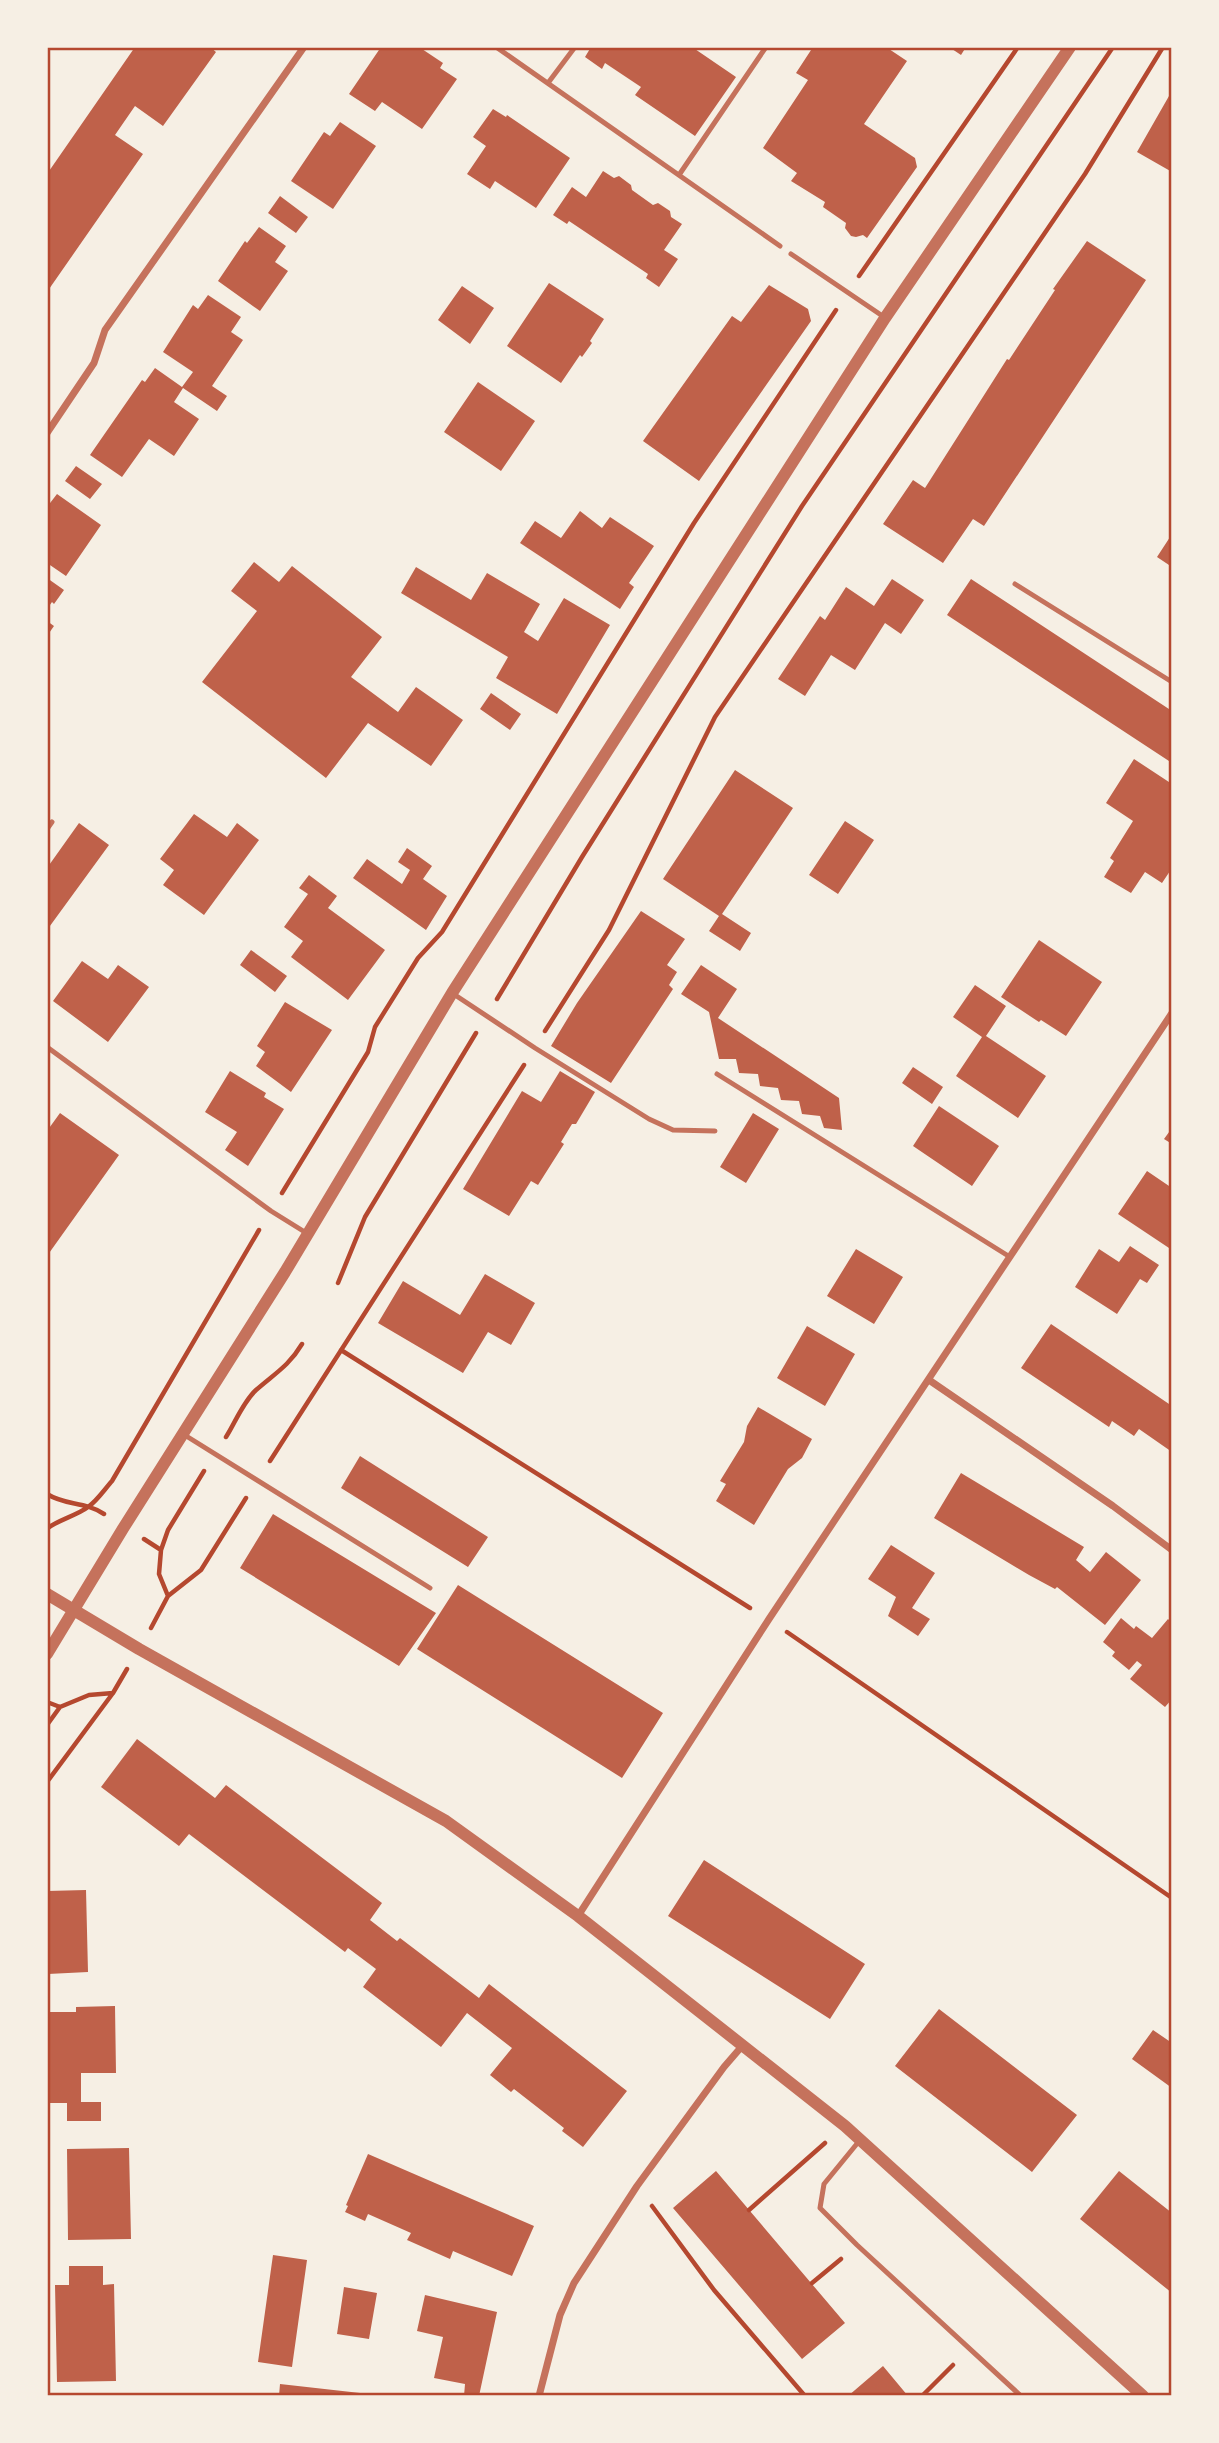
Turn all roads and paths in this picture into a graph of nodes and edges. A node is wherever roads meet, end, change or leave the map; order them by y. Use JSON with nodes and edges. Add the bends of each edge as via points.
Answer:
{"nodes":[{"id":1,"x":304,"y":47,"type":"edge"},
{"id":2,"x":496,"y":47,"type":"edge"},
{"id":3,"x":575,"y":47,"type":"edge"},
{"id":4,"x":766,"y":47,"type":"edge"},
{"id":5,"x":1018,"y":47,"type":"edge"},
{"id":6,"x":1070,"y":47,"type":"edge"},
{"id":7,"x":1113,"y":47,"type":"edge"},
{"id":8,"x":1163,"y":47,"type":"edge"},
{"id":9,"x":548,"y":83,"type":"junction"},
{"id":10,"x":679,"y":175,"type":"junction"},
{"id":11,"x":780,"y":246,"type":"dead end"},
{"id":12,"x":791,"y":254,"type":"dead end"},
{"id":13,"x":848,"y":292,"type":"junction"},
{"id":14,"x":886,"y":318,"type":"junction"},
{"id":15,"x":47,"y":433,"type":"edge"},
{"id":16,"x":1015,"y":584,"type":"dead end"},
{"id":17,"x":1172,"y":682,"type":"edge"},
{"id":18,"x":52,"y":822,"type":"dead end"},
{"id":19,"x":47,"y":829,"type":"edge"},
{"id":20,"x":452,"y":993,"type":"junction"},
{"id":21,"x":1172,"y":1013,"type":"edge"},
{"id":22,"x":487,"y":1016,"type":"junction"},
{"id":23,"x":47,"y":1047,"type":"edge"},
{"id":24,"x":535,"y":1048,"type":"junction"},
{"id":25,"x":716,"y":1074,"type":"dead end"},
{"id":26,"x":715,"y":1131,"type":"dead end"},
{"id":27,"x":271,"y":1210,"type":"junction"},
{"id":28,"x":308,"y":1234,"type":"junction"},
{"id":29,"x":1010,"y":1257,"type":"junction"},
{"id":30,"x":338,"y":1283,"type":"dead end"},
{"id":31,"x":341,"y":1350,"type":"junction"},
{"id":32,"x":929,"y":1380,"type":"junction"},
{"id":33,"x":183,"y":1434,"type":"junction"},
{"id":34,"x":258,"y":1480,"type":"junction"},
{"id":35,"x":47,"y":1494,"type":"edge"},
{"id":36,"x":91,"y":1506,"type":"junction"},
{"id":37,"x":47,"y":1530,"type":"edge"},
{"id":38,"x":1172,"y":1550,"type":"edge"},
{"id":39,"x":430,"y":1588,"type":"dead end"},
{"id":40,"x":47,"y":1594,"type":"edge"},
{"id":41,"x":168,"y":1596,"type":"dead end"},
{"id":42,"x":73,"y":1609,"type":"junction"},
{"id":43,"x":769,"y":1619,"type":"junction"},
{"id":44,"x":47,"y":1654,"type":"edge"},
{"id":45,"x":47,"y":1702,"type":"edge"},
{"id":46,"x":60,"y":1707,"type":"junction"},
{"id":47,"x":47,"y":1725,"type":"edge"},
{"id":48,"x":47,"y":1782,"type":"edge"},
{"id":49,"x":1172,"y":1898,"type":"edge"},
{"id":50,"x":578,"y":1916,"type":"junction"},
{"id":51,"x":743,"y":2045,"type":"junction"},
{"id":52,"x":845,"y":2126,"type":"junction"},
{"id":53,"x":860,"y":2140,"type":"junction"},
{"id":54,"x":637,"y":2186,"type":"junction"},
{"id":55,"x":749,"y":2210,"type":"dead end"},
{"id":56,"x":857,"y":2245,"type":"junction"},
{"id":57,"x":812,"y":2283,"type":"dead end"},
{"id":58,"x":970,"y":2348,"type":"junction"},
{"id":59,"x":539,"y":2396,"type":"edge"},
{"id":60,"x":805,"y":2396,"type":"edge"},
{"id":61,"x":922,"y":2396,"type":"edge"},
{"id":62,"x":1021,"y":2396,"type":"edge"},
{"id":63,"x":1143,"y":2396,"type":"edge"}],
"edges":[{"from":1,"to":15,"type":"street","via":[[105,330],[94,363]]},
{"from":2,"to":9,"type":"lane"},
{"from":3,"to":9,"type":"lane"},
{"from":4,"to":10,"type":"lane"},
{"from":5,"to":13,"type":"path"},
{"from":6,"to":14,"type":"street"},
{"from":7,"to":22,"type":"path","via":[[802,506]]},
{"from":8,"to":24,"type":"path","via":[[1085,174],[715,717],[609,930]]},
{"from":9,"to":10,"type":"lane"},
{"from":10,"to":11,"type":"lane"},
{"from":12,"to":13,"type":"lane"},
{"from":13,"to":14,"type":"lane"},
{"from":13,"to":27,"type":"path","via":[[694,523],[442,932],[418,958],[375,1027],[368,1052]]},
{"from":14,"to":20,"type":"street"},
{"from":16,"to":17,"type":"lane"},
{"from":18,"to":19,"type":"lane"},
{"from":20,"to":22,"type":"lane"},
{"from":20,"to":28,"type":"street"},
{"from":21,"to":29,"type":"street"},
{"from":22,"to":24,"type":"lane"},
{"from":22,"to":30,"type":"path","via":[[365,1217]]},
{"from":23,"to":27,"type":"lane"},
{"from":24,"to":26,"type":"lane","via":[[649,1119],[673,1130]]},
{"from":24,"to":31,"type":"path"},
{"from":25,"to":29,"type":"lane"},
{"from":27,"to":28,"type":"lane"},
{"from":27,"to":36,"type":"path","via":[[112,1481]]},
{"from":28,"to":33,"type":"street"},
{"from":29,"to":32,"type":"street"},
{"from":31,"to":34,"type":"path"},
{"from":31,"to":43,"type":"path"},
{"from":32,"to":38,"type":"street"},
{"from":32,"to":43,"type":"street"},
{"from":33,"to":34,"type":"lane"},
{"from":33,"to":42,"type":"street"},
{"from":34,"to":39,"type":"lane"},
{"from":34,"to":41,"type":"path","via":[[201,1570]]},
{"from":35,"to":36,"type":"path","via":[[58,1501]]},
{"from":36,"to":37,"type":"path"},
{"from":40,"to":42,"type":"street"},
{"from":42,"to":44,"type":"street"},
{"from":42,"to":50,"type":"street","via":[[446,1821]]},
{"from":43,"to":49,"type":"path"},
{"from":43,"to":50,"type":"street"},
{"from":45,"to":46,"type":"path"},
{"from":46,"to":47,"type":"path"},
{"from":46,"to":48,"type":"path","via":[[89,1695],[113,1693]]},
{"from":50,"to":51,"type":"street"},
{"from":51,"to":52,"type":"street"},
{"from":51,"to":54,"type":"street"},
{"from":52,"to":53,"type":"street"},
{"from":52,"to":55,"type":"path"},
{"from":53,"to":56,"type":"lane","via":[[824,2184],[820,2208]]},
{"from":53,"to":63,"type":"street"},
{"from":54,"to":59,"type":"street","via":[[574,2283],[560,2315]]},
{"from":54,"to":60,"type":"path","via":[[714,2290]]},
{"from":56,"to":57,"type":"path"},
{"from":56,"to":58,"type":"lane"},
{"from":58,"to":61,"type":"path"},
{"from":58,"to":62,"type":"lane"}]}
